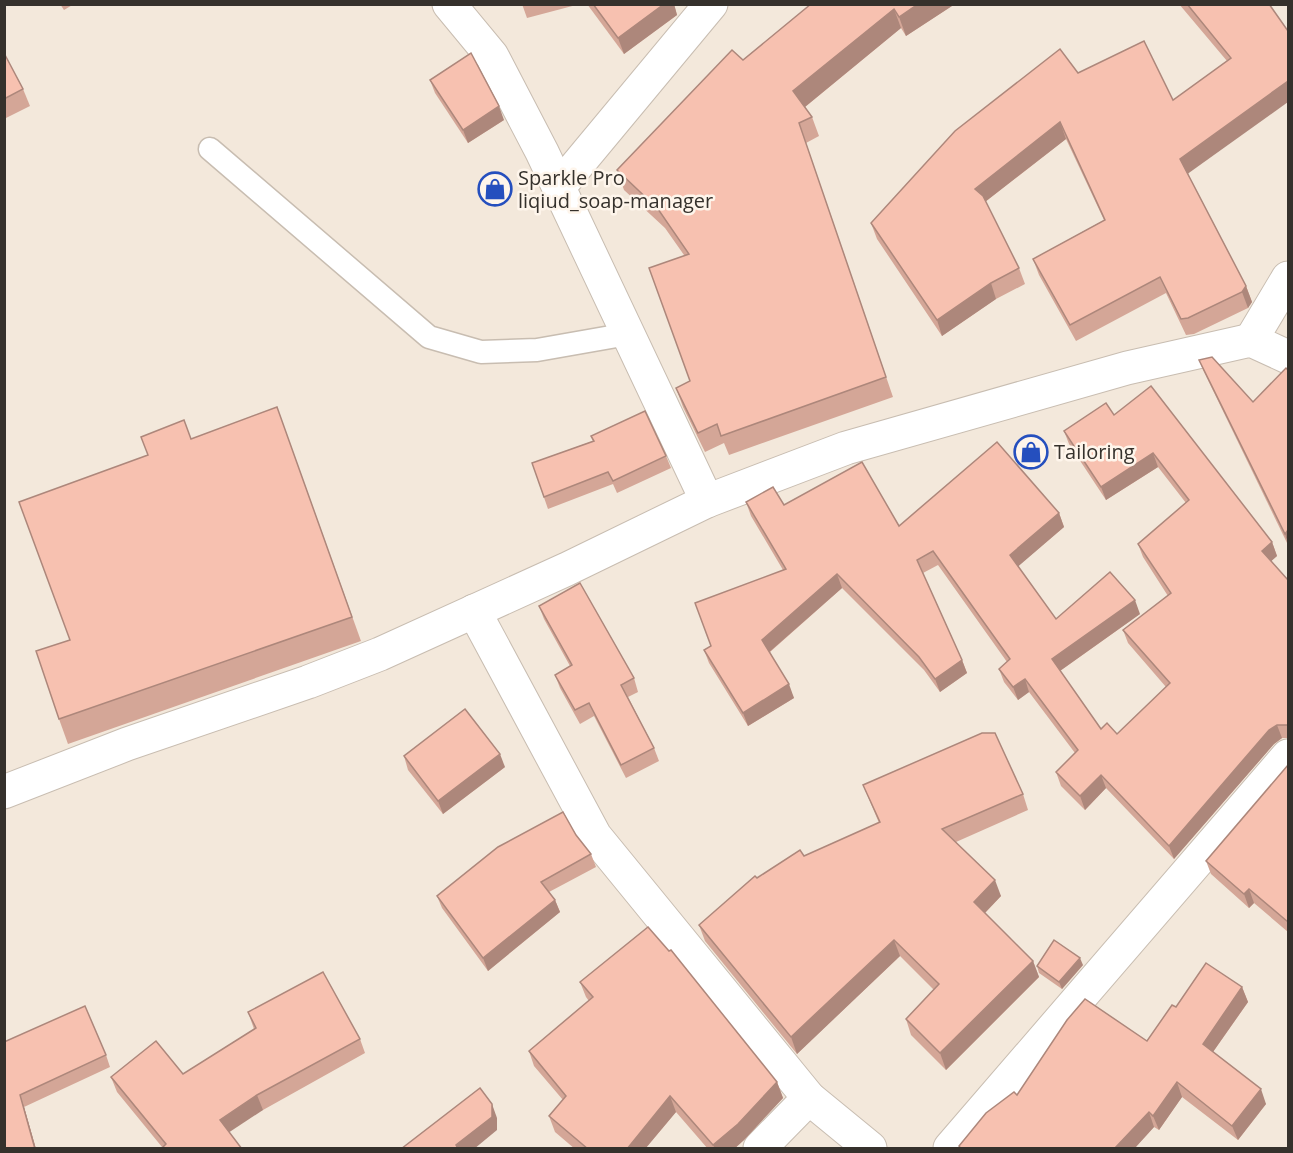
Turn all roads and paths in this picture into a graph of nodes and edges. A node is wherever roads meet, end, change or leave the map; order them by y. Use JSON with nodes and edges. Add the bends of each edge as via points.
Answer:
{"nodes":[{"id":1,"x":449,"y":4,"type":"edge"},
{"id":2,"x":711,"y":4,"type":"edge"},
{"id":3,"x":210,"y":148,"type":"dead end"},
{"id":4,"x":559,"y":187,"type":"junction"},
{"id":5,"x":1288,"y":278,"type":"edge"},
{"id":6,"x":628,"y":334,"type":"junction"},
{"id":7,"x":1251,"y":340,"type":"junction"},
{"id":8,"x":1288,"y":357,"type":"edge"},
{"id":9,"x":707,"y":501,"type":"junction"},
{"id":10,"x":474,"y":611,"type":"junction"},
{"id":11,"x":1288,"y":756,"type":"edge"},
{"id":12,"x":4,"y":792,"type":"edge"},
{"id":13,"x":809,"y":1098,"type":"junction"},
{"id":14,"x":760,"y":1149,"type":"edge"},
{"id":15,"x":870,"y":1149,"type":"edge"},
{"id":16,"x":950,"y":1149,"type":"edge"}],
"edges":[{"from":1,"to":4,"type":"street","via":[[492,56]]},
{"from":2,"to":4,"type":"street"},
{"from":3,"to":6,"type":"lane","via":[[429,337],[481,352],[537,350]]},
{"from":4,"to":6,"type":"street"},
{"from":5,"to":7,"type":"street"},
{"from":6,"to":9,"type":"street"},
{"from":7,"to":8,"type":"street"},
{"from":7,"to":9,"type":"street","via":[[1127,368],[846,448]]},
{"from":9,"to":10,"type":"street"},
{"from":10,"to":12,"type":"street","via":[[308,682]]},
{"from":10,"to":13,"type":"street","via":[[595,836]]},
{"from":11,"to":16,"type":"street"},
{"from":13,"to":14,"type":"street"},
{"from":13,"to":15,"type":"street"}]}
